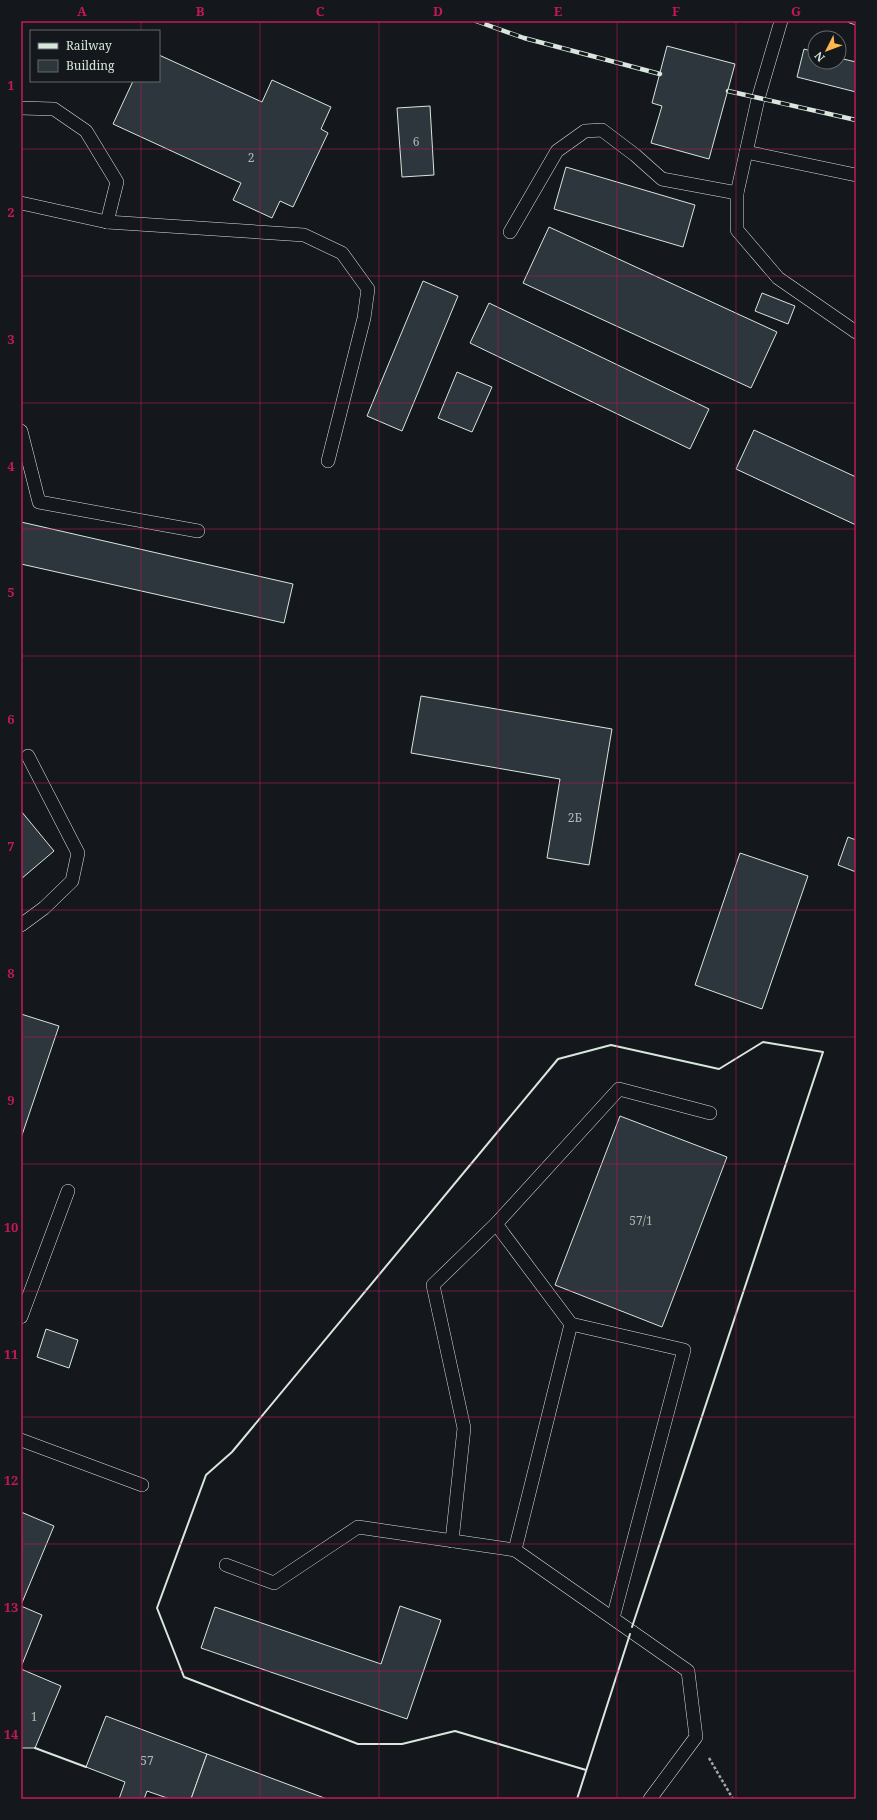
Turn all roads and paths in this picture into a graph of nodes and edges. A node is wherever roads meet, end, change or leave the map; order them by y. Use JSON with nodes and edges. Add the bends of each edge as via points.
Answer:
{"nodes":[{"id":1,"x":781,"y":21,"type":"edge"},
{"id":2,"x":21,"y":108,"type":"edge"},
{"id":3,"x":746,"y":152,"type":"junction"},
{"id":4,"x":856,"y":175,"type":"edge"},
{"id":5,"x":737,"y":193,"type":"junction"},
{"id":6,"x":21,"y":203,"type":"edge"},
{"id":7,"x":107,"y":222,"type":"junction"},
{"id":8,"x":510,"y":232,"type":"dead end"},
{"id":9,"x":856,"y":332,"type":"edge"},
{"id":10,"x":21,"y":431,"type":"edge"},
{"id":11,"x":328,"y":461,"type":"dead end"},
{"id":12,"x":198,"y":531,"type":"dead end"},
{"id":13,"x":28,"y":756,"type":"dead end"},
{"id":14,"x":21,"y":925,"type":"edge"},
{"id":15,"x":710,"y":1114,"type":"dead end"},
{"id":16,"x":68,"y":1191,"type":"dead end"},
{"id":17,"x":496,"y":1224,"type":"junction"},
{"id":18,"x":21,"y":1317,"type":"edge"},
{"id":19,"x":570,"y":1324,"type":"junction"},
{"id":20,"x":21,"y":1440,"type":"edge"},
{"id":21,"x":142,"y":1485,"type":"dead end"},
{"id":22,"x":452,"y":1541,"type":"junction"},
{"id":23,"x":515,"y":1550,"type":"junction"},
{"id":24,"x":226,"y":1565,"type":"dead end"},
{"id":25,"x":613,"y":1618,"type":"junction"},
{"id":26,"x":696,"y":1737,"type":"junction"},
{"id":27,"x":650,"y":1799,"type":"edge"},
{"id":28,"x":733,"y":1799,"type":"edge"}],
"edges":[{"from":1,"to":3,"type":"lane","via":[[758,99]]},
{"from":2,"to":7,"type":"lane","via":[[54,109],[86,131],[117,182]]},
{"from":3,"to":4,"type":"lane"},
{"from":3,"to":5,"type":"lane"},
{"from":5,"to":8,"type":"lane","via":[[662,179],[602,130],[584,131],[557,151]]},
{"from":5,"to":9,"type":"lane","via":[[738,230],[778,278]]},
{"from":6,"to":7,"type":"lane"},
{"from":7,"to":11,"type":"lane","via":[[304,236],[342,253],[368,289],[364,318]]},
{"from":10,"to":12,"type":"lane","via":[[39,502]]},
{"from":13,"to":14,"type":"lane","via":[[78,853],[72,881],[44,908]]},
{"from":15,"to":17,"type":"lane","via":[[619,1089]]},
{"from":16,"to":18,"type":"lane"},
{"from":17,"to":19,"type":"lane"},
{"from":17,"to":22,"type":"lane","via":[[433,1285],[464,1428]]},
{"from":19,"to":23,"type":"lane"},
{"from":19,"to":25,"type":"lane","via":[[684,1350]]},
{"from":20,"to":21,"type":"lane"},
{"from":22,"to":23,"type":"lane"},
{"from":22,"to":24,"type":"lane","via":[[358,1527],[274,1583]]},
{"from":23,"to":25,"type":"lane"},
{"from":25,"to":26,"type":"lane","via":[[688,1671]]},
{"from":26,"to":27,"type":"lane"},
{"from":26,"to":28,"type":"path"}]}
